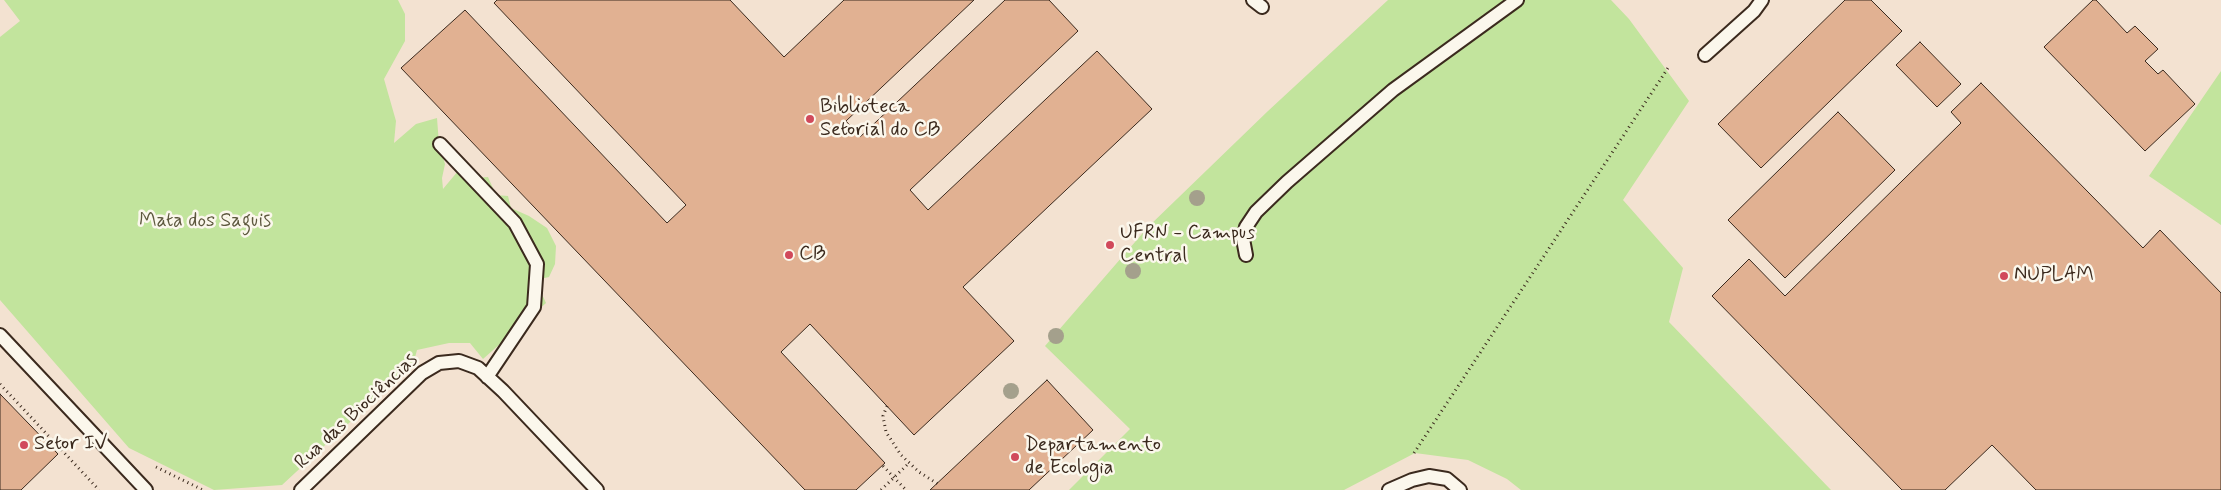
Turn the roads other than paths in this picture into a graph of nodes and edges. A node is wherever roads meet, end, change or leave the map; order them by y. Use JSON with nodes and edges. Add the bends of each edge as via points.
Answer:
{"nodes":[{"id":1,"x":1518,"y":0,"type":"edge"},
{"id":2,"x":1762,"y":0,"type":"edge"},
{"id":3,"x":1705,"y":55,"type":"dead end"},
{"id":4,"x":440,"y":144,"type":"dead end"},
{"id":5,"x":1246,"y":256,"type":"dead end"},
{"id":6,"x":0,"y":335,"type":"edge"},
{"id":7,"x":487,"y":377,"type":"junction"},
{"id":8,"x":143,"y":486,"type":"edge"},
{"id":9,"x":155,"y":490,"type":"edge"},
{"id":10,"x":301,"y":490,"type":"edge"},
{"id":11,"x":597,"y":490,"type":"edge"},
{"id":12,"x":1389,"y":490,"type":"edge"},
{"id":13,"x":1460,"y":490,"type":"edge"}],
"edges":[{"from":1,"to":5,"type":"lane","via":[[1393,90],[1287,182],[1256,212],[1246,227],[1242,239]]},
{"from":2,"to":3,"type":"lane"},
{"from":4,"to":7,"type":"lane","via":[[515,223],[537,264],[534,307]]},
{"from":6,"to":8,"type":"lane"},
{"from":7,"to":10,"type":"lane","name":"Rua das Biociências","via":[[478,368],[459,362],[439,363],[422,373]]},
{"from":7,"to":11,"type":"lane","name":"Rua das Biociências"},
{"from":8,"to":9,"type":"lane"},
{"from":12,"to":13,"type":"lane","via":[[1429,476],[1447,479]]}]}
